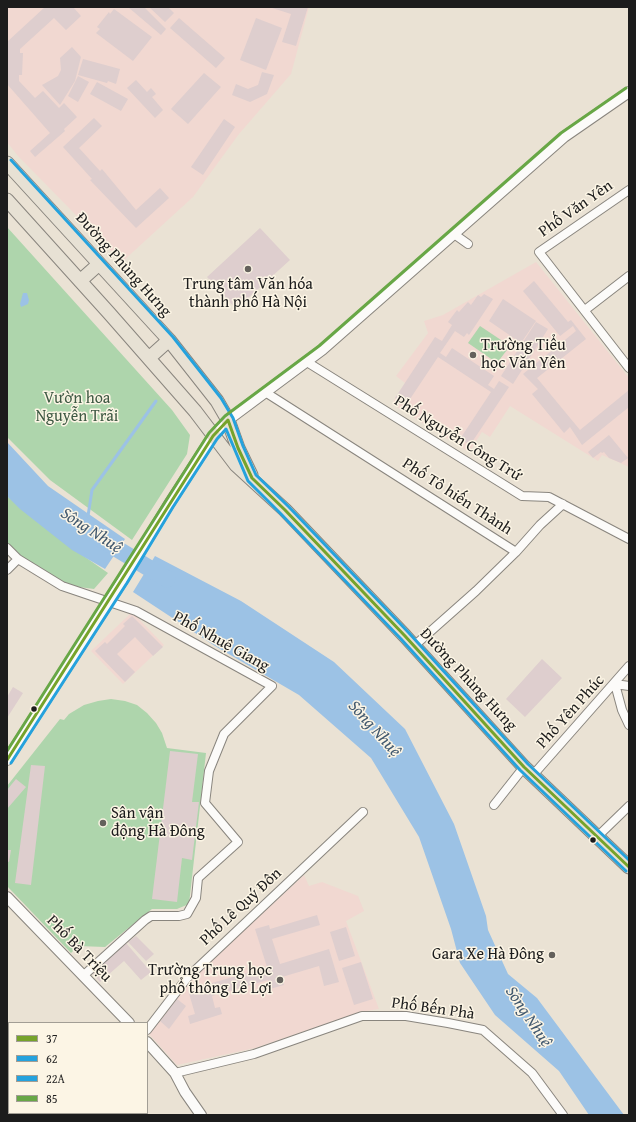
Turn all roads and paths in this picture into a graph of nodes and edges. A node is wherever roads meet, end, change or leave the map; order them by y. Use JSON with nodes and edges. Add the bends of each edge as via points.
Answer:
{"nodes":[{"id":1,"x":629,"y":92,"type":"edge"},
{"id":2,"x":7,"y":163,"type":"edge"},
{"id":3,"x":629,"y":190,"type":"edge"},
{"id":4,"x":7,"y":200,"type":"edge"},
{"id":5,"x":454,"y":234,"type":"junction"},
{"id":6,"x":468,"y":244,"type":"dead end"},
{"id":7,"x":99,"y":264,"type":"junction"},
{"id":8,"x":629,"y":276,"type":"edge"},
{"id":9,"x":80,"y":281,"type":"junction"},
{"id":10,"x":585,"y":310,"type":"junction"},
{"id":11,"x":169,"y":340,"type":"junction"},
{"id":12,"x":149,"y":358,"type":"junction"},
{"id":13,"x":307,"y":362,"type":"junction"},
{"id":14,"x":629,"y":368,"type":"edge"},
{"id":15,"x":265,"y":392,"type":"junction"},
{"id":16,"x":228,"y":420,"type":"junction"},
{"id":17,"x":213,"y":436,"type":"junction"},
{"id":18,"x":252,"y":478,"type":"junction"},
{"id":19,"x":563,"y":504,"type":"junction"},
{"id":20,"x":629,"y":539,"type":"edge"},
{"id":21,"x":7,"y":548,"type":"edge"},
{"id":22,"x":516,"y":552,"type":"junction"},
{"id":23,"x":18,"y":560,"type":"junction"},
{"id":24,"x":7,"y":570,"type":"edge"},
{"id":25,"x":108,"y":602,"type":"junction"},
{"id":26,"x":414,"y":646,"type":"junction"},
{"id":27,"x":629,"y":666,"type":"edge"},
{"id":28,"x":615,"y":684,"type":"junction"},
{"id":29,"x":629,"y":686,"type":"edge"},
{"id":30,"x":629,"y":725,"type":"edge"},
{"id":31,"x":7,"y":760,"type":"edge"},
{"id":32,"x":528,"y":771,"type":"junction"},
{"id":33,"x":494,"y":805,"type":"dead end"},
{"id":34,"x":629,"y":806,"type":"edge"},
{"id":35,"x":362,"y":812,"type":"dead end"},
{"id":36,"x":597,"y":837,"type":"junction"},
{"id":37,"x":629,"y":867,"type":"edge"},
{"id":38,"x":7,"y":897,"type":"edge"},
{"id":39,"x":84,"y":975,"type":"junction"},
{"id":40,"x":128,"y":1022,"type":"edge"},
{"id":41,"x":148,"y":1029,"type":"edge"},
{"id":42,"x":148,"y":1043,"type":"edge"},
{"id":43,"x":175,"y":1073,"type":"junction"},
{"id":44,"x":201,"y":1115,"type":"edge"},
{"id":45,"x":563,"y":1115,"type":"edge"}],
"edges":[{"from":1,"to":5,"type":"street","via":[[564,137]]},
{"from":2,"to":7,"type":"main road","name":"Đường Phùng Hưng"},
{"from":3,"to":10,"type":"street","name":"Phố Văn Yên","via":[[538,252]]},
{"from":4,"to":9,"type":"main road","name":"Đường Phùng Hưng"},
{"from":5,"to":6,"type":"street"},
{"from":5,"to":13,"type":"street"},
{"from":7,"to":9,"type":"main road"},
{"from":7,"to":11,"type":"main road","name":"Đường Phùng Hưng"},
{"from":8,"to":10,"type":"street"},
{"from":9,"to":12,"type":"main road","name":"Đường Phùng Hưng"},
{"from":10,"to":14,"type":"street"},
{"from":11,"to":12,"type":"main road"},
{"from":11,"to":16,"type":"main road","name":"Đường Phùng Hưng","via":[[217,401]]},
{"from":12,"to":17,"type":"main road","name":"Đường Phùng Hưng"},
{"from":13,"to":15,"type":"street"},
{"from":13,"to":19,"type":"street","name":"Phố Nguyễn Công Trứ","via":[[522,496],[549,497]]},
{"from":15,"to":16,"type":"street"},
{"from":15,"to":22,"type":"street","name":"Phố Tô hiến Thành"},
{"from":16,"to":17,"type":"street"},
{"from":16,"to":18,"type":"main road","name":"Đường Phùng Hưng"},
{"from":17,"to":18,"type":"main road","name":"Đường Phùng Hưng","via":[[236,465]]},
{"from":17,"to":25,"type":"street"},
{"from":18,"to":26,"type":"main road","name":"Đường Phùng Hưng"},
{"from":19,"to":20,"type":"street","name":"Phố Nguyễn Công Trứ"},
{"from":19,"to":22,"type":"street"},
{"from":21,"to":23,"type":"street","name":"Phố Nhuệ Giang"},
{"from":22,"to":26,"type":"street","name":"Phố Tô hiến Thành"},
{"from":23,"to":24,"type":"street"},
{"from":23,"to":25,"type":"street","name":"Phố Nhuệ Giang","via":[[62,586]]},
{"from":25,"to":31,"type":"street"},
{"from":25,"to":39,"type":"street","name":"Phố Nhuệ Giang","via":[[136,611],[272,686],[224,734],[209,771],[205,803],[238,842],[198,878],[196,898],[187,914],[151,916]]},
{"from":26,"to":32,"type":"main road","name":"Đường Phùng Hưng"},
{"from":27,"to":28,"type":"street","name":"Phố Yên Phúc"},
{"from":28,"to":29,"type":"street"},
{"from":28,"to":30,"type":"street"},
{"from":28,"to":32,"type":"street","name":"Phố Yên Phúc"},
{"from":32,"to":33,"type":"street","name":"Phố Yên Phúc"},
{"from":32,"to":36,"type":"main road","name":"Đường Phùng Hưng"},
{"from":34,"to":36,"type":"street"},
{"from":35,"to":41,"type":"street","name":"Phố Lê Quý Đôn","via":[[186,978]]},
{"from":36,"to":37,"type":"main road","name":"Đường Phùng Hưng"},
{"from":38,"to":39,"type":"street","name":"Phố Bà Triệu"},
{"from":39,"to":40,"type":"street","name":"Phố Bà Triệu"},
{"from":42,"to":43,"type":"street"},
{"from":43,"to":44,"type":"street"},
{"from":43,"to":45,"type":"street","name":"Phố Bến Phà","via":[[254,1054],[362,1016],[406,1016],[483,1030],[532,1073]]}]}
